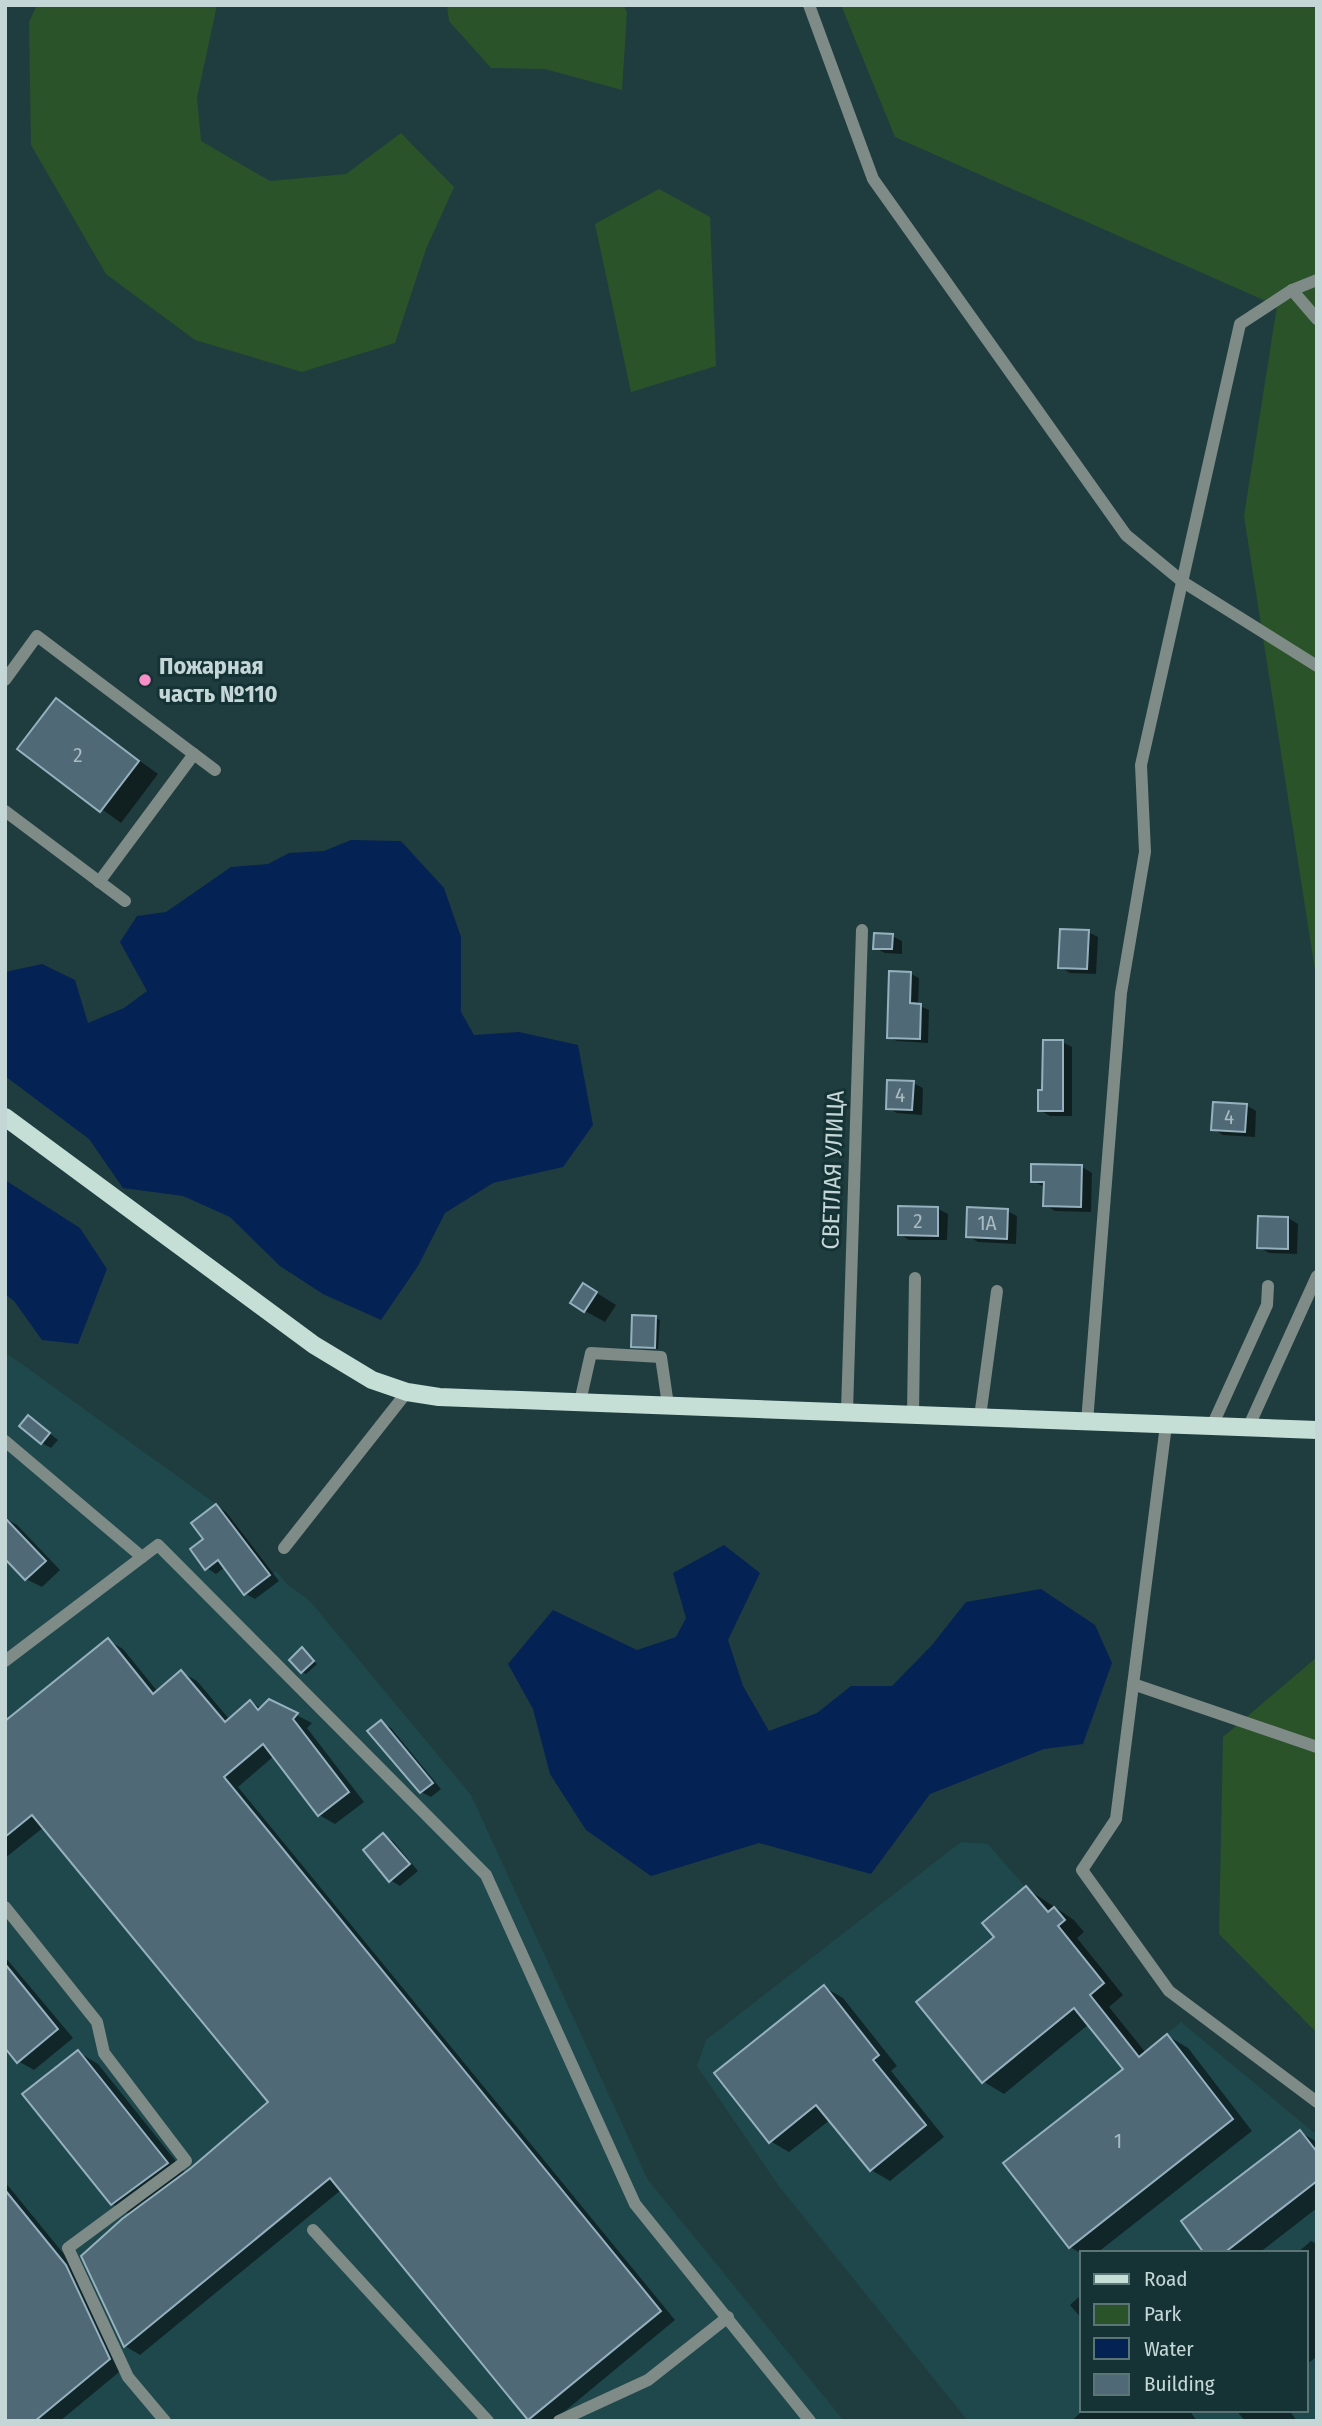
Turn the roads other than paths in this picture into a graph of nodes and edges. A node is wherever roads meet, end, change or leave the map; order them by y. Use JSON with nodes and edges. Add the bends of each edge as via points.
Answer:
{"nodes":[{"id":1,"x":809,"y":5,"type":"edge"},
{"id":2,"x":1317,"y":280,"type":"edge"},
{"id":3,"x":1292,"y":290,"type":"junction"},
{"id":4,"x":1317,"y":319,"type":"edge"},
{"id":5,"x":1183,"y":582,"type":"junction"},
{"id":6,"x":1317,"y":666,"type":"edge"},
{"id":7,"x":5,"y":680,"type":"edge"},
{"id":8,"x":194,"y":754,"type":"junction"},
{"id":9,"x":215,"y":770,"type":"dead end"},
{"id":10,"x":5,"y":811,"type":"edge"},
{"id":11,"x":99,"y":881,"type":"junction"},
{"id":12,"x":125,"y":901,"type":"dead end"},
{"id":13,"x":862,"y":930,"type":"dead end"},
{"id":14,"x":5,"y":1117,"type":"edge"},
{"id":15,"x":1317,"y":1276,"type":"edge"},
{"id":16,"x":915,"y":1278,"type":"dead end"},
{"id":17,"x":1268,"y":1286,"type":"dead end"},
{"id":18,"x":996,"y":1292,"type":"dead end"},
{"id":19,"x":407,"y":1392,"type":"junction"},
{"id":20,"x":580,"y":1402,"type":"junction"},
{"id":21,"x":668,"y":1405,"type":"junction"},
{"id":22,"x":847,"y":1412,"type":"junction"},
{"id":23,"x":913,"y":1415,"type":"junction"},
{"id":24,"x":981,"y":1418,"type":"junction"},
{"id":25,"x":1087,"y":1422,"type":"junction"},
{"id":26,"x":1166,"y":1425,"type":"junction"},
{"id":27,"x":1212,"y":1426,"type":"junction"},
{"id":28,"x":1248,"y":1428,"type":"junction"},
{"id":29,"x":1317,"y":1430,"type":"edge"},
{"id":30,"x":5,"y":1441,"type":"edge"},
{"id":31,"x":284,"y":1548,"type":"dead end"},
{"id":32,"x":142,"y":1558,"type":"junction"},
{"id":33,"x":5,"y":1661,"type":"edge"},
{"id":34,"x":1133,"y":1684,"type":"junction"},
{"id":35,"x":1317,"y":1747,"type":"edge"},
{"id":36,"x":5,"y":1907,"type":"edge"},
{"id":37,"x":1317,"y":2102,"type":"edge"},
{"id":38,"x":313,"y":2230,"type":"dead end"},
{"id":39,"x":728,"y":2317,"type":"junction"},
{"id":40,"x":165,"y":2421,"type":"edge"},
{"id":41,"x":488,"y":2421,"type":"edge"},
{"id":42,"x":559,"y":2421,"type":"edge"},
{"id":43,"x":810,"y":2421,"type":"edge"}],
"edges":[{"from":1,"to":5,"type":"lane","via":[[873,179],[1126,535]]},
{"from":2,"to":3,"type":"lane"},
{"from":3,"to":4,"type":"lane"},
{"from":3,"to":5,"type":"lane","via":[[1240,324]]},
{"from":5,"to":6,"type":"lane"},
{"from":5,"to":25,"type":"lane","via":[[1141,765],[1145,852],[1121,993]]},
{"from":7,"to":8,"type":"lane","via":[[37,636]]},
{"from":8,"to":9,"type":"lane"},
{"from":8,"to":11,"type":"lane"},
{"from":10,"to":11,"type":"lane"},
{"from":11,"to":12,"type":"lane"},
{"from":13,"to":22,"type":"lane","name":"СВЕТЛАЯ УЛИЦА"},
{"from":14,"to":19,"type":"main road","via":[[314,1345],[372,1380]]},
{"from":15,"to":28,"type":"lane"},
{"from":16,"to":23,"type":"lane"},
{"from":17,"to":27,"type":"lane","via":[[1266,1305]]},
{"from":18,"to":24,"type":"lane"},
{"from":19,"to":20,"type":"main road"},
{"from":19,"to":31,"type":"lane"},
{"from":20,"to":21,"type":"main road"},
{"from":20,"to":21,"type":"lane","via":[[591,1353],[661,1357]]},
{"from":21,"to":22,"type":"main road"},
{"from":22,"to":23,"type":"main road"},
{"from":23,"to":24,"type":"main road"},
{"from":24,"to":25,"type":"main road"},
{"from":25,"to":26,"type":"main road"},
{"from":26,"to":27,"type":"main road"},
{"from":26,"to":34,"type":"lane"},
{"from":27,"to":28,"type":"main road"},
{"from":28,"to":29,"type":"main road"},
{"from":30,"to":32,"type":"lane"},
{"from":32,"to":33,"type":"lane"},
{"from":32,"to":39,"type":"lane","via":[[158,1545],[486,1875],[635,2204]]},
{"from":34,"to":35,"type":"lane"},
{"from":34,"to":37,"type":"lane","via":[[1116,1819],[1082,1870],[1170,1991]]},
{"from":36,"to":40,"type":"lane","via":[[97,2022],[104,2053],[186,2161],[68,2248],[128,2377]]},
{"from":38,"to":41,"type":"lane"},
{"from":39,"to":42,"type":"lane","via":[[648,2380]]},
{"from":39,"to":43,"type":"lane"}]}
